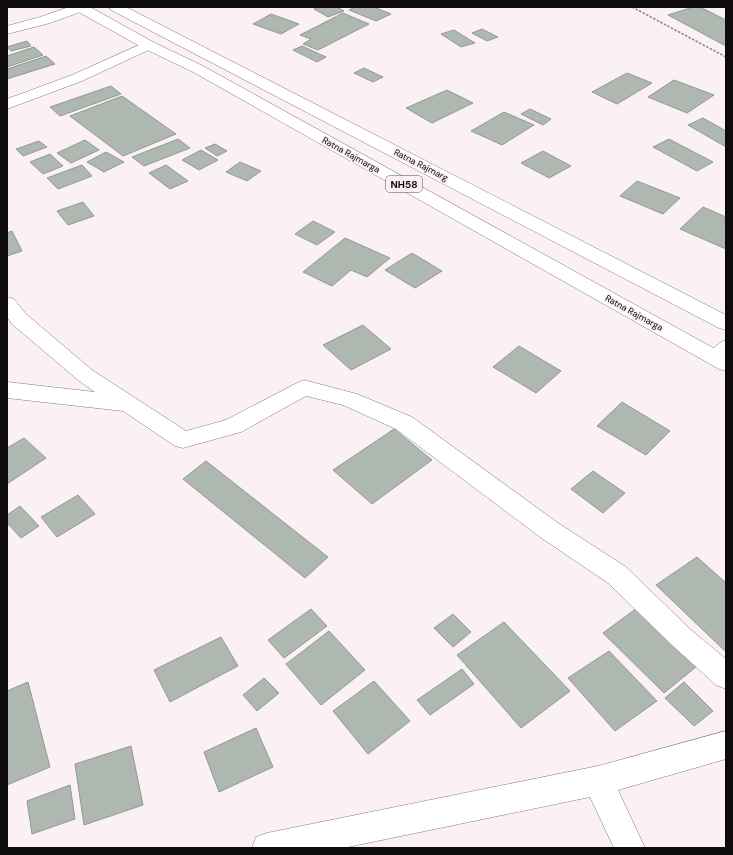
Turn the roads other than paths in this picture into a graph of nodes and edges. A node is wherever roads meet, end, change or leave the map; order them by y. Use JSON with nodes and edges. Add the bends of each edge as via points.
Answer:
{"nodes":[{"id":1,"x":81,"y":7,"type":"edge"},
{"id":2,"x":116,"y":7,"type":"edge"},
{"id":3,"x":7,"y":30,"type":"edge"},
{"id":4,"x":148,"y":45,"type":"junction"},
{"id":5,"x":7,"y":104,"type":"edge"},
{"id":6,"x":7,"y":303,"type":"edge"},
{"id":7,"x":726,"y":324,"type":"edge"},
{"id":8,"x":722,"y":356,"type":"edge"},
{"id":9,"x":7,"y":390,"type":"edge"},
{"id":10,"x":128,"y":404,"type":"junction"},
{"id":11,"x":726,"y":676,"type":"edge"},
{"id":12,"x":726,"y":745,"type":"edge"},
{"id":13,"x":598,"y":781,"type":"junction"},
{"id":14,"x":267,"y":848,"type":"edge"},
{"id":15,"x":630,"y":848,"type":"edge"}],
"edges":[{"from":1,"to":3,"type":"main road"},
{"from":1,"to":4,"type":"main road","name":"Ratna Rajmarga","number":"NH58"},
{"from":2,"to":7,"type":"main road","name":"Ratna Rajmarg","number":"NH58"},
{"from":4,"to":5,"type":"main road","via":[[78,78]]},
{"from":4,"to":8,"type":"main road","name":"Ratna Rajmarga","number":"NH58","via":[[204,73]]},
{"from":6,"to":10,"type":"main road","via":[[20,319],[85,375]]},
{"from":9,"to":10,"type":"main road"},
{"from":10,"to":11,"type":"main road","via":[[183,440],[233,426],[304,388],[349,399],[404,423],[549,530],[617,575],[682,638]]},
{"from":12,"to":13,"type":"main road"},
{"from":13,"to":14,"type":"main road"},
{"from":13,"to":15,"type":"main road"}]}
